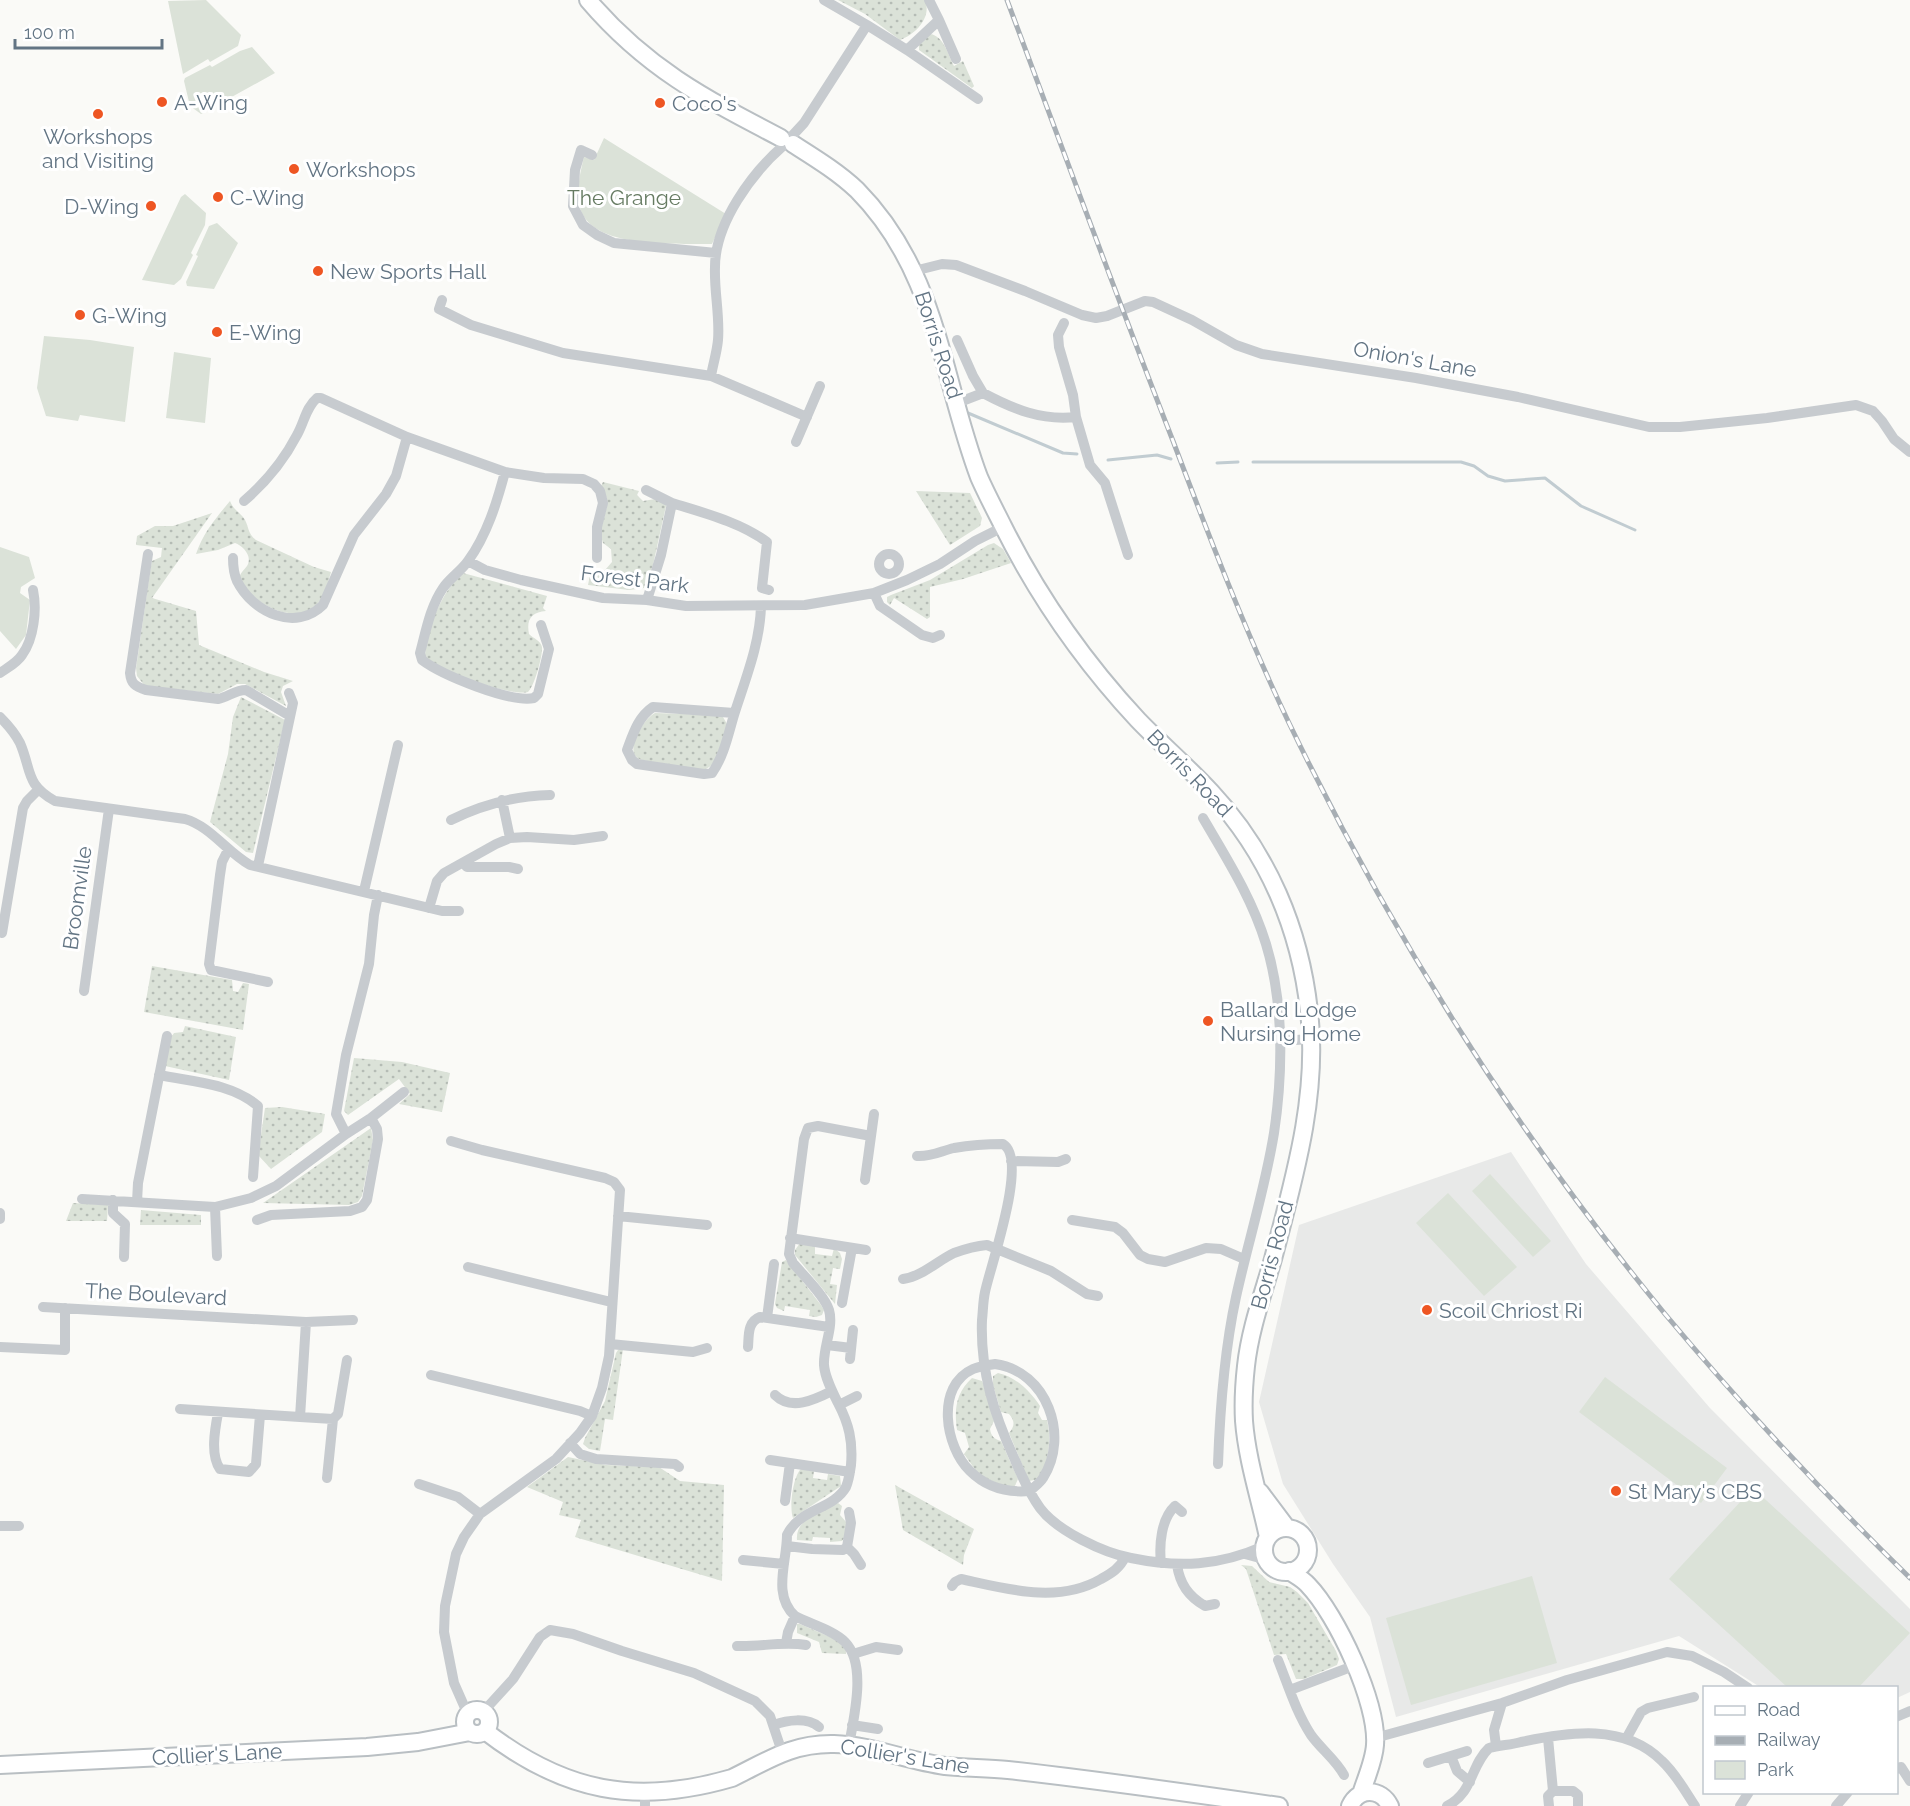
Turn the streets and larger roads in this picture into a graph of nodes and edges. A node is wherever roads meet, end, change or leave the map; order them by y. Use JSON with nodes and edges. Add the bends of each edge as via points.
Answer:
{"nodes":[{"id":1,"x":588,"y":0,"type":"edge"},
{"id":2,"x":824,"y":0,"type":"edge"},
{"id":3,"x":929,"y":0,"type":"edge"},
{"id":4,"x":939,"y":20,"type":"junction"},
{"id":5,"x":867,"y":25,"type":"junction"},
{"id":6,"x":907,"y":50,"type":"junction"},
{"id":7,"x":956,"y":59,"type":"dead end"},
{"id":8,"x":978,"y":99,"type":"dead end"},
{"id":9,"x":788,"y":141,"type":"junction"},
{"id":10,"x":592,"y":155,"type":"dead end"},
{"id":11,"x":717,"y":253,"type":"junction"},
{"id":12,"x":914,"y":271,"type":"junction"},
{"id":13,"x":442,"y":300,"type":"dead end"},
{"id":14,"x":1064,"y":323,"type":"dead end"},
{"id":15,"x":957,"y":340,"type":"dead end"},
{"id":16,"x":711,"y":376,"type":"junction"},
{"id":17,"x":820,"y":386,"type":"dead end"},
{"id":18,"x":983,"y":393,"type":"junction"},
{"id":19,"x":957,"y":403,"type":"junction"},
{"id":20,"x":807,"y":417,"type":"junction"},
{"id":21,"x":1076,"y":417,"type":"junction"},
{"id":22,"x":407,"y":437,"type":"junction"},
{"id":23,"x":796,"y":442,"type":"dead end"},
{"id":24,"x":1910,"y":452,"type":"edge"},
{"id":25,"x":505,"y":471,"type":"junction"},
{"id":26,"x":646,"y":490,"type":"dead end"},
{"id":27,"x":244,"y":501,"type":"dead end"},
{"id":28,"x":672,"y":503,"type":"junction"},
{"id":29,"x":1004,"y":527,"type":"junction"},
{"id":30,"x":148,"y":554,"type":"dead end"},
{"id":31,"x":1128,"y":555,"type":"dead end"},
{"id":32,"x":232,"y":558,"type":"dead end"},
{"id":33,"x":597,"y":558,"type":"dead end"},
{"id":34,"x":468,"y":561,"type":"junction"},
{"id":35,"x":892,"y":573,"type":"dead end"},
{"id":36,"x":896,"y":584,"type":"junction"},
{"id":37,"x":33,"y":590,"type":"dead end"},
{"id":38,"x":769,"y":590,"type":"dead end"},
{"id":39,"x":874,"y":593,"type":"junction"},
{"id":40,"x":647,"y":600,"type":"junction"},
{"id":41,"x":761,"y":606,"type":"junction"},
{"id":42,"x":541,"y":625,"type":"dead end"},
{"id":43,"x":940,"y":635,"type":"dead end"},
{"id":44,"x":0,"y":674,"type":"edge"},
{"id":45,"x":289,"y":693,"type":"dead end"},
{"id":46,"x":735,"y":713,"type":"junction"},
{"id":47,"x":290,"y":716,"type":"junction"},
{"id":48,"x":0,"y":717,"type":"edge"},
{"id":49,"x":398,"y":746,"type":"dead end"},
{"id":50,"x":38,"y":790,"type":"junction"},
{"id":51,"x":550,"y":795,"type":"dead end"},
{"id":52,"x":502,"y":800,"type":"junction"},
{"id":53,"x":109,"y":809,"type":"junction"},
{"id":54,"x":1203,"y":818,"type":"dead end"},
{"id":55,"x":451,"y":820,"type":"dead end"},
{"id":56,"x":603,"y":836,"type":"dead end"},
{"id":57,"x":510,"y":838,"type":"junction"},
{"id":58,"x":228,"y":850,"type":"junction"},
{"id":59,"x":463,"y":863,"type":"junction"},
{"id":60,"x":258,"y":866,"type":"junction"},
{"id":61,"x":518,"y":869,"type":"dead end"},
{"id":62,"x":364,"y":891,"type":"junction"},
{"id":63,"x":378,"y":895,"type":"junction"},
{"id":64,"x":429,"y":908,"type":"junction"},
{"id":65,"x":459,"y":911,"type":"dead end"},
{"id":66,"x":2,"y":933,"type":"dead end"},
{"id":67,"x":268,"y":982,"type":"dead end"},
{"id":68,"x":84,"y":991,"type":"dead end"},
{"id":69,"x":167,"y":1036,"type":"dead end"},
{"id":70,"x":1312,"y":1039,"type":"junction"},
{"id":71,"x":1280,"y":1041,"type":"junction"},
{"id":72,"x":159,"y":1075,"type":"junction"},
{"id":73,"x":404,"y":1092,"type":"dead end"},
{"id":74,"x":874,"y":1114,"type":"dead end"},
{"id":75,"x":371,"y":1118,"type":"junction"},
{"id":76,"x":346,"y":1134,"type":"junction"},
{"id":77,"x":870,"y":1136,"type":"junction"},
{"id":78,"x":451,"y":1141,"type":"dead end"},
{"id":79,"x":917,"y":1156,"type":"dead end"},
{"id":80,"x":1066,"y":1159,"type":"dead end"},
{"id":81,"x":1011,"y":1161,"type":"junction"},
{"id":82,"x":253,"y":1177,"type":"dead end"},
{"id":83,"x":865,"y":1180,"type":"dead end"},
{"id":84,"x":82,"y":1199,"type":"dead end"},
{"id":85,"x":113,"y":1200,"type":"junction"},
{"id":86,"x":136,"y":1202,"type":"junction"},
{"id":87,"x":215,"y":1207,"type":"junction"},
{"id":88,"x":0,"y":1213,"type":"edge"},
{"id":89,"x":618,"y":1216,"type":"junction"},
{"id":90,"x":0,"y":1219,"type":"edge"},
{"id":91,"x":257,"y":1220,"type":"dead end"},
{"id":92,"x":1072,"y":1220,"type":"dead end"},
{"id":93,"x":707,"y":1225,"type":"dead end"},
{"id":94,"x":790,"y":1238,"type":"junction"},
{"id":95,"x":996,"y":1247,"type":"junction"},
{"id":96,"x":852,"y":1248,"type":"junction"},
{"id":97,"x":866,"y":1250,"type":"dead end"},
{"id":98,"x":217,"y":1256,"type":"dead end"},
{"id":99,"x":124,"y":1257,"type":"dead end"},
{"id":100,"x":1244,"y":1259,"type":"junction"},
{"id":101,"x":774,"y":1264,"type":"dead end"},
{"id":102,"x":468,"y":1267,"type":"dead end"},
{"id":103,"x":903,"y":1278,"type":"dead end"},
{"id":104,"x":1098,"y":1296,"type":"dead end"},
{"id":105,"x":611,"y":1302,"type":"junction"},
{"id":106,"x":842,"y":1303,"type":"dead end"},
{"id":107,"x":43,"y":1306,"type":"dead end"},
{"id":108,"x":65,"y":1308,"type":"junction"},
{"id":109,"x":767,"y":1318,"type":"junction"},
{"id":110,"x":353,"y":1320,"type":"dead end"},
{"id":111,"x":306,"y":1322,"type":"junction"},
{"id":112,"x":829,"y":1327,"type":"junction"},
{"id":113,"x":853,"y":1329,"type":"dead end"},
{"id":114,"x":610,"y":1344,"type":"junction"},
{"id":115,"x":827,"y":1345,"type":"junction"},
{"id":116,"x":0,"y":1347,"type":"edge"},
{"id":117,"x":748,"y":1347,"type":"dead end"},
{"id":118,"x":706,"y":1348,"type":"dead end"},
{"id":119,"x":347,"y":1360,"type":"dead end"},
{"id":120,"x":984,"y":1366,"type":"junction"},
{"id":121,"x":431,"y":1375,"type":"dead end"},
{"id":122,"x":832,"y":1391,"type":"junction"},
{"id":123,"x":775,"y":1395,"type":"dead end"},
{"id":124,"x":857,"y":1396,"type":"dead end"},
{"id":125,"x":839,"y":1405,"type":"junction"},
{"id":126,"x":180,"y":1409,"type":"dead end"},
{"id":127,"x":218,"y":1413,"type":"junction"},
{"id":128,"x":260,"y":1415,"type":"junction"},
{"id":129,"x":592,"y":1416,"type":"junction"},
{"id":130,"x":300,"y":1417,"type":"junction"},
{"id":131,"x":333,"y":1419,"type":"junction"},
{"id":132,"x":570,"y":1443,"type":"junction"},
{"id":133,"x":770,"y":1460,"type":"dead end"},
{"id":134,"x":790,"y":1463,"type":"junction"},
{"id":135,"x":1218,"y":1464,"type":"dead end"},
{"id":136,"x":679,"y":1467,"type":"dead end"},
{"id":137,"x":850,"y":1472,"type":"junction"},
{"id":138,"x":327,"y":1478,"type":"dead end"},
{"id":139,"x":419,"y":1484,"type":"dead end"},
{"id":140,"x":1258,"y":1489,"type":"junction"},
{"id":141,"x":1030,"y":1491,"type":"junction"},
{"id":142,"x":785,"y":1501,"type":"dead end"},
{"id":143,"x":849,"y":1512,"type":"dead end"},
{"id":144,"x":1182,"y":1512,"type":"dead end"},
{"id":145,"x":480,"y":1514,"type":"junction"},
{"id":146,"x":0,"y":1526,"type":"edge"},
{"id":147,"x":19,"y":1526,"type":"dead end"},
{"id":148,"x":1287,"y":1528,"type":"junction"},
{"id":149,"x":787,"y":1546,"type":"junction"},
{"id":150,"x":847,"y":1547,"type":"junction"},
{"id":151,"x":1266,"y":1548,"type":"junction"},
{"id":152,"x":1306,"y":1556,"type":"junction"},
{"id":153,"x":1125,"y":1557,"type":"junction"},
{"id":154,"x":743,"y":1560,"type":"dead end"},
{"id":155,"x":1161,"y":1563,"type":"junction"},
{"id":156,"x":784,"y":1564,"type":"junction"},
{"id":157,"x":861,"y":1565,"type":"dead end"},
{"id":158,"x":1177,"y":1565,"type":"junction"},
{"id":159,"x":1289,"y":1571,"type":"junction"},
{"id":160,"x":952,"y":1586,"type":"dead end"},
{"id":161,"x":1317,"y":1597,"type":"junction"},
{"id":162,"x":1215,"y":1604,"type":"dead end"},
{"id":163,"x":795,"y":1616,"type":"junction"},
{"id":164,"x":786,"y":1643,"type":"junction"},
{"id":165,"x":806,"y":1645,"type":"dead end"},
{"id":166,"x":737,"y":1646,"type":"dead end"},
{"id":167,"x":898,"y":1650,"type":"dead end"},
{"id":168,"x":853,"y":1654,"type":"junction"},
{"id":169,"x":1278,"y":1660,"type":"dead end"},
{"id":170,"x":1356,"y":1665,"type":"junction"},
{"id":171,"x":1745,"y":1686,"type":"edge"},
{"id":172,"x":1290,"y":1690,"type":"junction"},
{"id":173,"x":1694,"y":1697,"type":"dead end"},
{"id":174,"x":1502,"y":1703,"type":"junction"},
{"id":175,"x":475,"y":1721,"type":"junction"},
{"id":176,"x":774,"y":1725,"type":"junction"},
{"id":177,"x":852,"y":1725,"type":"junction"},
{"id":178,"x":819,"y":1727,"type":"dead end"},
{"id":179,"x":878,"y":1729,"type":"dead end"},
{"id":180,"x":1375,"y":1738,"type":"junction"},
{"id":181,"x":1548,"y":1738,"type":"junction"},
{"id":182,"x":1626,"y":1739,"type":"junction"},
{"id":183,"x":849,"y":1745,"type":"junction"},
{"id":184,"x":1496,"y":1746,"type":"junction"},
{"id":185,"x":1467,"y":1751,"type":"dead end"},
{"id":186,"x":782,"y":1752,"type":"junction"},
{"id":187,"x":1451,"y":1756,"type":"junction"},
{"id":188,"x":1373,"y":1757,"type":"junction"},
{"id":189,"x":1428,"y":1763,"type":"dead end"},
{"id":190,"x":0,"y":1765,"type":"edge"},
{"id":191,"x":1902,"y":1766,"type":"edge"},
{"id":192,"x":1344,"y":1775,"type":"dead end"},
{"id":193,"x":1910,"y":1781,"type":"edge"},
{"id":194,"x":1470,"y":1782,"type":"junction"},
{"id":195,"x":1553,"y":1791,"type":"junction"},
{"id":196,"x":1846,"y":1794,"type":"edge"},
{"id":197,"x":1355,"y":1800,"type":"edge"},
{"id":198,"x":1387,"y":1801,"type":"edge"},
{"id":199,"x":645,"y":1803,"type":"edge"},
{"id":200,"x":1692,"y":1805,"type":"edge"},
{"id":201,"x":1279,"y":1806,"type":"edge"},
{"id":202,"x":1447,"y":1806,"type":"edge"},
{"id":203,"x":1549,"y":1806,"type":"edge"},
{"id":204,"x":1578,"y":1806,"type":"edge"},
{"id":205,"x":1836,"y":1806,"type":"edge"}],
"edges":[{"from":1,"to":9,"type":"street","name":"Borris Road","via":[[614,29],[669,76],[714,104]]},
{"from":2,"to":5,"type":"street"},
{"from":3,"to":4,"type":"street"},
{"from":4,"to":6,"type":"street"},
{"from":4,"to":7,"type":"street"},
{"from":5,"to":6,"type":"street"},
{"from":5,"to":9,"type":"street","via":[[804,123]]},
{"from":6,"to":8,"type":"street"},
{"from":9,"to":11,"type":"street","via":[[746,188],[730,214]]},
{"from":9,"to":12,"type":"street","name":"Borris Road","via":[[835,171],[856,190],[896,239]]},
{"from":10,"to":11,"type":"street","via":[[581,150],[575,170],[573,206],[583,225],[614,243]]},
{"from":11,"to":16,"type":"street","via":[[718,340]]},
{"from":12,"to":19,"type":"street","name":"Borris Road"},
{"from":12,"to":24,"type":"street","name":"Onion's Lane","via":[[942,264],[956,266],[1096,318],[1144,301],[1153,302],[1236,345],[1262,354],[1518,397],[1648,427],[1767,418],[1856,405],[1873,411],[1894,439]]},
{"from":13,"to":16,"type":"street","via":[[439,309],[471,325],[563,353]]},
{"from":14,"to":21,"type":"street","via":[[1058,335],[1059,347]]},
{"from":15,"to":18,"type":"street"},
{"from":16,"to":20,"type":"street"},
{"from":17,"to":20,"type":"street"},
{"from":18,"to":19,"type":"street"},
{"from":18,"to":21,"type":"street","via":[[1028,414]]},
{"from":19,"to":29,"type":"street","name":"Borris Road","via":[[980,479]]},
{"from":20,"to":23,"type":"street"},
{"from":21,"to":31,"type":"street","via":[[1090,465],[1105,483]]},
{"from":22,"to":25,"type":"street"},
{"from":22,"to":27,"type":"street","via":[[317,398],[285,454],[264,483]]},
{"from":22,"to":32,"type":"street","via":[[396,476],[354,535],[323,605],[316,612],[292,620],[260,608],[238,584]]},
{"from":25,"to":33,"type":"street","via":[[583,479],[594,484],[603,503],[597,527]]},
{"from":25,"to":34,"type":"street","via":[[498,500]]},
{"from":26,"to":28,"type":"street"},
{"from":28,"to":38,"type":"street","via":[[744,528],[767,542],[762,588]]},
{"from":28,"to":40,"type":"street"},
{"from":29,"to":36,"type":"street","name":"Forest Park"},
{"from":29,"to":70,"type":"street","name":"Borris Road","via":[[1039,590],[1104,680],[1136,718],[1222,803],[1261,859],[1289,918],[1299,950]]},
{"from":30,"to":47,"type":"street","via":[[130,672],[136,687],[218,699],[246,690]]},
{"from":34,"to":40,"type":"street","name":"Forest Park","via":[[503,575],[569,592]]},
{"from":34,"to":42,"type":"street","via":[[437,600],[420,653],[422,660],[479,687],[534,699],[549,649]]},
{"from":35,"to":36,"type":"street"},
{"from":36,"to":39,"type":"street","name":"Forest Park"},
{"from":37,"to":44,"type":"street","via":[[29,643],[20,659]]},
{"from":39,"to":41,"type":"street","name":"Forest Park","via":[[826,603]]},
{"from":39,"to":43,"type":"street","via":[[880,606],[922,635]]},
{"from":40,"to":41,"type":"street","name":"Forest Park","via":[[686,606]]},
{"from":41,"to":46,"type":"street","via":[[752,660]]},
{"from":45,"to":47,"type":"street","via":[[293,703]]},
{"from":46,"to":46,"type":"street","via":[[652,707],[644,713],[627,750],[637,764],[712,772]]},
{"from":47,"to":60,"type":"street"},
{"from":48,"to":50,"type":"street","via":[[20,744]]},
{"from":49,"to":62,"type":"street"},
{"from":50,"to":53,"type":"street","via":[[55,801]]},
{"from":50,"to":66,"type":"street","via":[[23,808]]},
{"from":51,"to":52,"type":"street"},
{"from":52,"to":55,"type":"street"},
{"from":52,"to":57,"type":"street"},
{"from":53,"to":58,"type":"street","via":[[192,821]]},
{"from":53,"to":68,"type":"street","name":"Broomville"},
{"from":54,"to":71,"type":"street","via":[[1250,900],[1258,922],[1272,973]]},
{"from":56,"to":57,"type":"street","via":[[574,840]]},
{"from":57,"to":59,"type":"street"},
{"from":58,"to":60,"type":"street"},
{"from":58,"to":67,"type":"street","via":[[222,862],[209,964],[211,970]]},
{"from":59,"to":61,"type":"street","via":[[467,867]]},
{"from":59,"to":64,"type":"street","via":[[437,881]]},
{"from":60,"to":62,"type":"street"},
{"from":62,"to":63,"type":"street"},
{"from":63,"to":64,"type":"street"},
{"from":63,"to":76,"type":"street","via":[[369,964],[336,1114]]},
{"from":64,"to":65,"type":"street"},
{"from":69,"to":72,"type":"street"},
{"from":70,"to":71,"type":"street"},
{"from":70,"to":140,"type":"street","name":"Borris Road","via":[[1308,1102],[1300,1142],[1246,1364],[1244,1423]]},
{"from":71,"to":100,"type":"street","via":[[1274,1133]]},
{"from":72,"to":82,"type":"street","via":[[228,1088],[258,1107]]},
{"from":72,"to":86,"type":"street"},
{"from":73,"to":75,"type":"street"},
{"from":74,"to":77,"type":"street"},
{"from":75,"to":76,"type":"street"},
{"from":75,"to":91,"type":"street","via":[[378,1139],[367,1200],[362,1207],[271,1215]]},
{"from":76,"to":87,"type":"street","via":[[276,1186],[251,1198]]},
{"from":77,"to":83,"type":"street"},
{"from":77,"to":94,"type":"street","via":[[818,1126],[808,1128]]},
{"from":78,"to":89,"type":"street","via":[[611,1180],[620,1190]]},
{"from":79,"to":81,"type":"street","via":[[1003,1143]]},
{"from":80,"to":81,"type":"street"},
{"from":81,"to":95,"type":"street","via":[[1007,1212]]},
{"from":84,"to":85,"type":"street"},
{"from":85,"to":86,"type":"street"},
{"from":85,"to":99,"type":"street","via":[[113,1213],[125,1224]]},
{"from":86,"to":87,"type":"street"},
{"from":87,"to":98,"type":"street"},
{"from":88,"to":90,"type":"street"},
{"from":89,"to":93,"type":"street"},
{"from":89,"to":105,"type":"street"},
{"from":92,"to":100,"type":"street","via":[[1115,1227],[1148,1259],[1165,1262],[1206,1248]]},
{"from":94,"to":96,"type":"street"},
{"from":94,"to":112,"type":"street","via":[[789,1254],[829,1310]]},
{"from":95,"to":103,"type":"street","via":[[976,1246],[954,1253],[912,1277]]},
{"from":95,"to":104,"type":"street"},
{"from":95,"to":120,"type":"street","via":[[984,1294]]},
{"from":96,"to":97,"type":"street"},
{"from":96,"to":106,"type":"street"},
{"from":100,"to":135,"type":"street","via":[[1224,1369]]},
{"from":101,"to":109,"type":"street"},
{"from":102,"to":105,"type":"street"},
{"from":105,"to":114,"type":"street"},
{"from":107,"to":108,"type":"street"},
{"from":108,"to":111,"type":"street","name":"The Boulevard"},
{"from":108,"to":116,"type":"street","name":"The Boulevard","via":[[65,1350]]},
{"from":109,"to":112,"type":"street"},
{"from":109,"to":117,"type":"street","via":[[752,1322]]},
{"from":110,"to":111,"type":"street","name":"The Boulevard"},
{"from":111,"to":130,"type":"street"},
{"from":112,"to":115,"type":"street"},
{"from":113,"to":115,"type":"street","via":[[850,1354]]},
{"from":114,"to":118,"type":"street","via":[[693,1352]]},
{"from":114,"to":129,"type":"street"},
{"from":115,"to":122,"type":"street","via":[[824,1364]]},
{"from":119,"to":131,"type":"street","via":[[338,1414]]},
{"from":120,"to":141,"type":"street","via":[[999,1423]]},
{"from":120,"to":141,"type":"street","via":[[1000,1365],[1023,1375],[1042,1394],[1051,1411],[1054,1437],[1050,1462],[1044,1478]]},
{"from":120,"to":141,"type":"street","via":[[972,1369],[951,1393],[947,1410],[951,1438],[957,1454],[978,1479],[1006,1491]]},
{"from":121,"to":129,"type":"street"},
{"from":122,"to":123,"type":"street","via":[[796,1404]]},
{"from":122,"to":125,"type":"street"},
{"from":124,"to":125,"type":"street"},
{"from":125,"to":137,"type":"street","via":[[852,1443]]},
{"from":126,"to":127,"type":"street"},
{"from":127,"to":128,"type":"street"},
{"from":127,"to":128,"type":"street","via":[[215,1462],[220,1469],[236,1472],[249,1472],[256,1464]]},
{"from":128,"to":130,"type":"street"},
{"from":129,"to":132,"type":"street"},
{"from":130,"to":131,"type":"street"},
{"from":131,"to":138,"type":"street"},
{"from":132,"to":136,"type":"street","via":[[580,1454],[596,1459]]},
{"from":132,"to":145,"type":"street","via":[[556,1459]]},
{"from":133,"to":134,"type":"street"},
{"from":134,"to":137,"type":"street"},
{"from":134,"to":142,"type":"street"},
{"from":137,"to":149,"type":"street","via":[[838,1497],[794,1523],[787,1535]]},
{"from":139,"to":145,"type":"street","via":[[458,1497]]},
{"from":140,"to":148,"type":"street","name":"Borris Road"},
{"from":140,"to":151,"type":"street","name":"Borris Road"},
{"from":141,"to":153,"type":"street","via":[[1042,1510],[1077,1538]]},
{"from":143,"to":150,"type":"street"},
{"from":144,"to":155,"type":"street","via":[[1176,1506],[1167,1517],[1161,1538]]},
{"from":145,"to":175,"type":"street","via":[[456,1554],[444,1620],[454,1683]]},
{"from":146,"to":147,"type":"street"},
{"from":148,"to":151,"type":"street","via":[[1276,1530]]},
{"from":148,"to":152,"type":"street","via":[[1304,1539]]},
{"from":149,"to":150,"type":"street","via":[[812,1550]]},
{"from":149,"to":156,"type":"street"},
{"from":150,"to":157,"type":"street"},
{"from":151,"to":158,"type":"street","via":[[1207,1563]]},
{"from":151,"to":159,"type":"street","via":[[1274,1568]]},
{"from":152,"to":159,"type":"street","via":[[1300,1566]]},
{"from":152,"to":161,"type":"street"},
{"from":153,"to":155,"type":"street"},
{"from":153,"to":160,"type":"street","via":[[1116,1570],[1074,1591],[1022,1591],[961,1579]]},
{"from":154,"to":156,"type":"street"},
{"from":155,"to":158,"type":"street"},
{"from":156,"to":163,"type":"street","via":[[782,1593]]},
{"from":158,"to":162,"type":"street","via":[[1188,1593],[1205,1606]]},
{"from":159,"to":161,"type":"street"},
{"from":161,"to":170,"type":"street"},
{"from":163,"to":164,"type":"street"},
{"from":163,"to":168,"type":"street","via":[[840,1638]]},
{"from":164,"to":165,"type":"street"},
{"from":164,"to":166,"type":"street"},
{"from":167,"to":168,"type":"street","via":[[876,1647]]},
{"from":168,"to":177,"type":"street","via":[[857,1688]]},
{"from":169,"to":172,"type":"street"},
{"from":170,"to":172,"type":"street"},
{"from":170,"to":180,"type":"street"},
{"from":171,"to":174,"type":"street","via":[[1692,1656],[1667,1652]]},
{"from":172,"to":192,"type":"street","via":[[1311,1735]]},
{"from":173,"to":182,"type":"street","via":[[1641,1712]]},
{"from":174,"to":180,"type":"street"},
{"from":174,"to":184,"type":"street","via":[[1494,1730]]},
{"from":175,"to":176,"type":"street","via":[[513,1679],[540,1637],[550,1630],[573,1634],[722,1684],[755,1701]]},
{"from":175,"to":190,"type":"street","name":"Collier's Lane","via":[[418,1742],[367,1747]]},
{"from":175,"to":199,"type":"street","name":"Collier's Lane","via":[[529,1762],[570,1784],[602,1796]]},
{"from":176,"to":178,"type":"street","via":[[801,1720]]},
{"from":176,"to":186,"type":"street"},
{"from":177,"to":179,"type":"street"},
{"from":177,"to":183,"type":"street"},
{"from":180,"to":188,"type":"street"},
{"from":181,"to":182,"type":"street","via":[[1586,1732]]},
{"from":181,"to":184,"type":"street"},
{"from":181,"to":195,"type":"street"},
{"from":182,"to":200,"type":"street","via":[[1662,1760]]},
{"from":183,"to":186,"type":"street","name":"Collier's Lane","via":[[818,1745]]},
{"from":183,"to":201,"type":"street","name":"Collier's Lane","via":[[946,1766],[1008,1770]]},
{"from":184,"to":194,"type":"street","via":[[1484,1753]]},
{"from":185,"to":187,"type":"street"},
{"from":186,"to":199,"type":"street","name":"Collier's Lane","via":[[710,1787]]},
{"from":187,"to":189,"type":"street"},
{"from":187,"to":194,"type":"street","via":[[1457,1771]]},
{"from":188,"to":197,"type":"street"},
{"from":188,"to":198,"type":"street"},
{"from":191,"to":193,"type":"street"},
{"from":194,"to":202,"type":"street","via":[[1458,1800]]},
{"from":195,"to":203,"type":"street","via":[[1548,1796]]},
{"from":195,"to":204,"type":"street","via":[[1573,1791],[1578,1795]]},
{"from":196,"to":205,"type":"street"},
{"from":197,"to":198,"type":"street","via":[[1373,1792]]}]}
